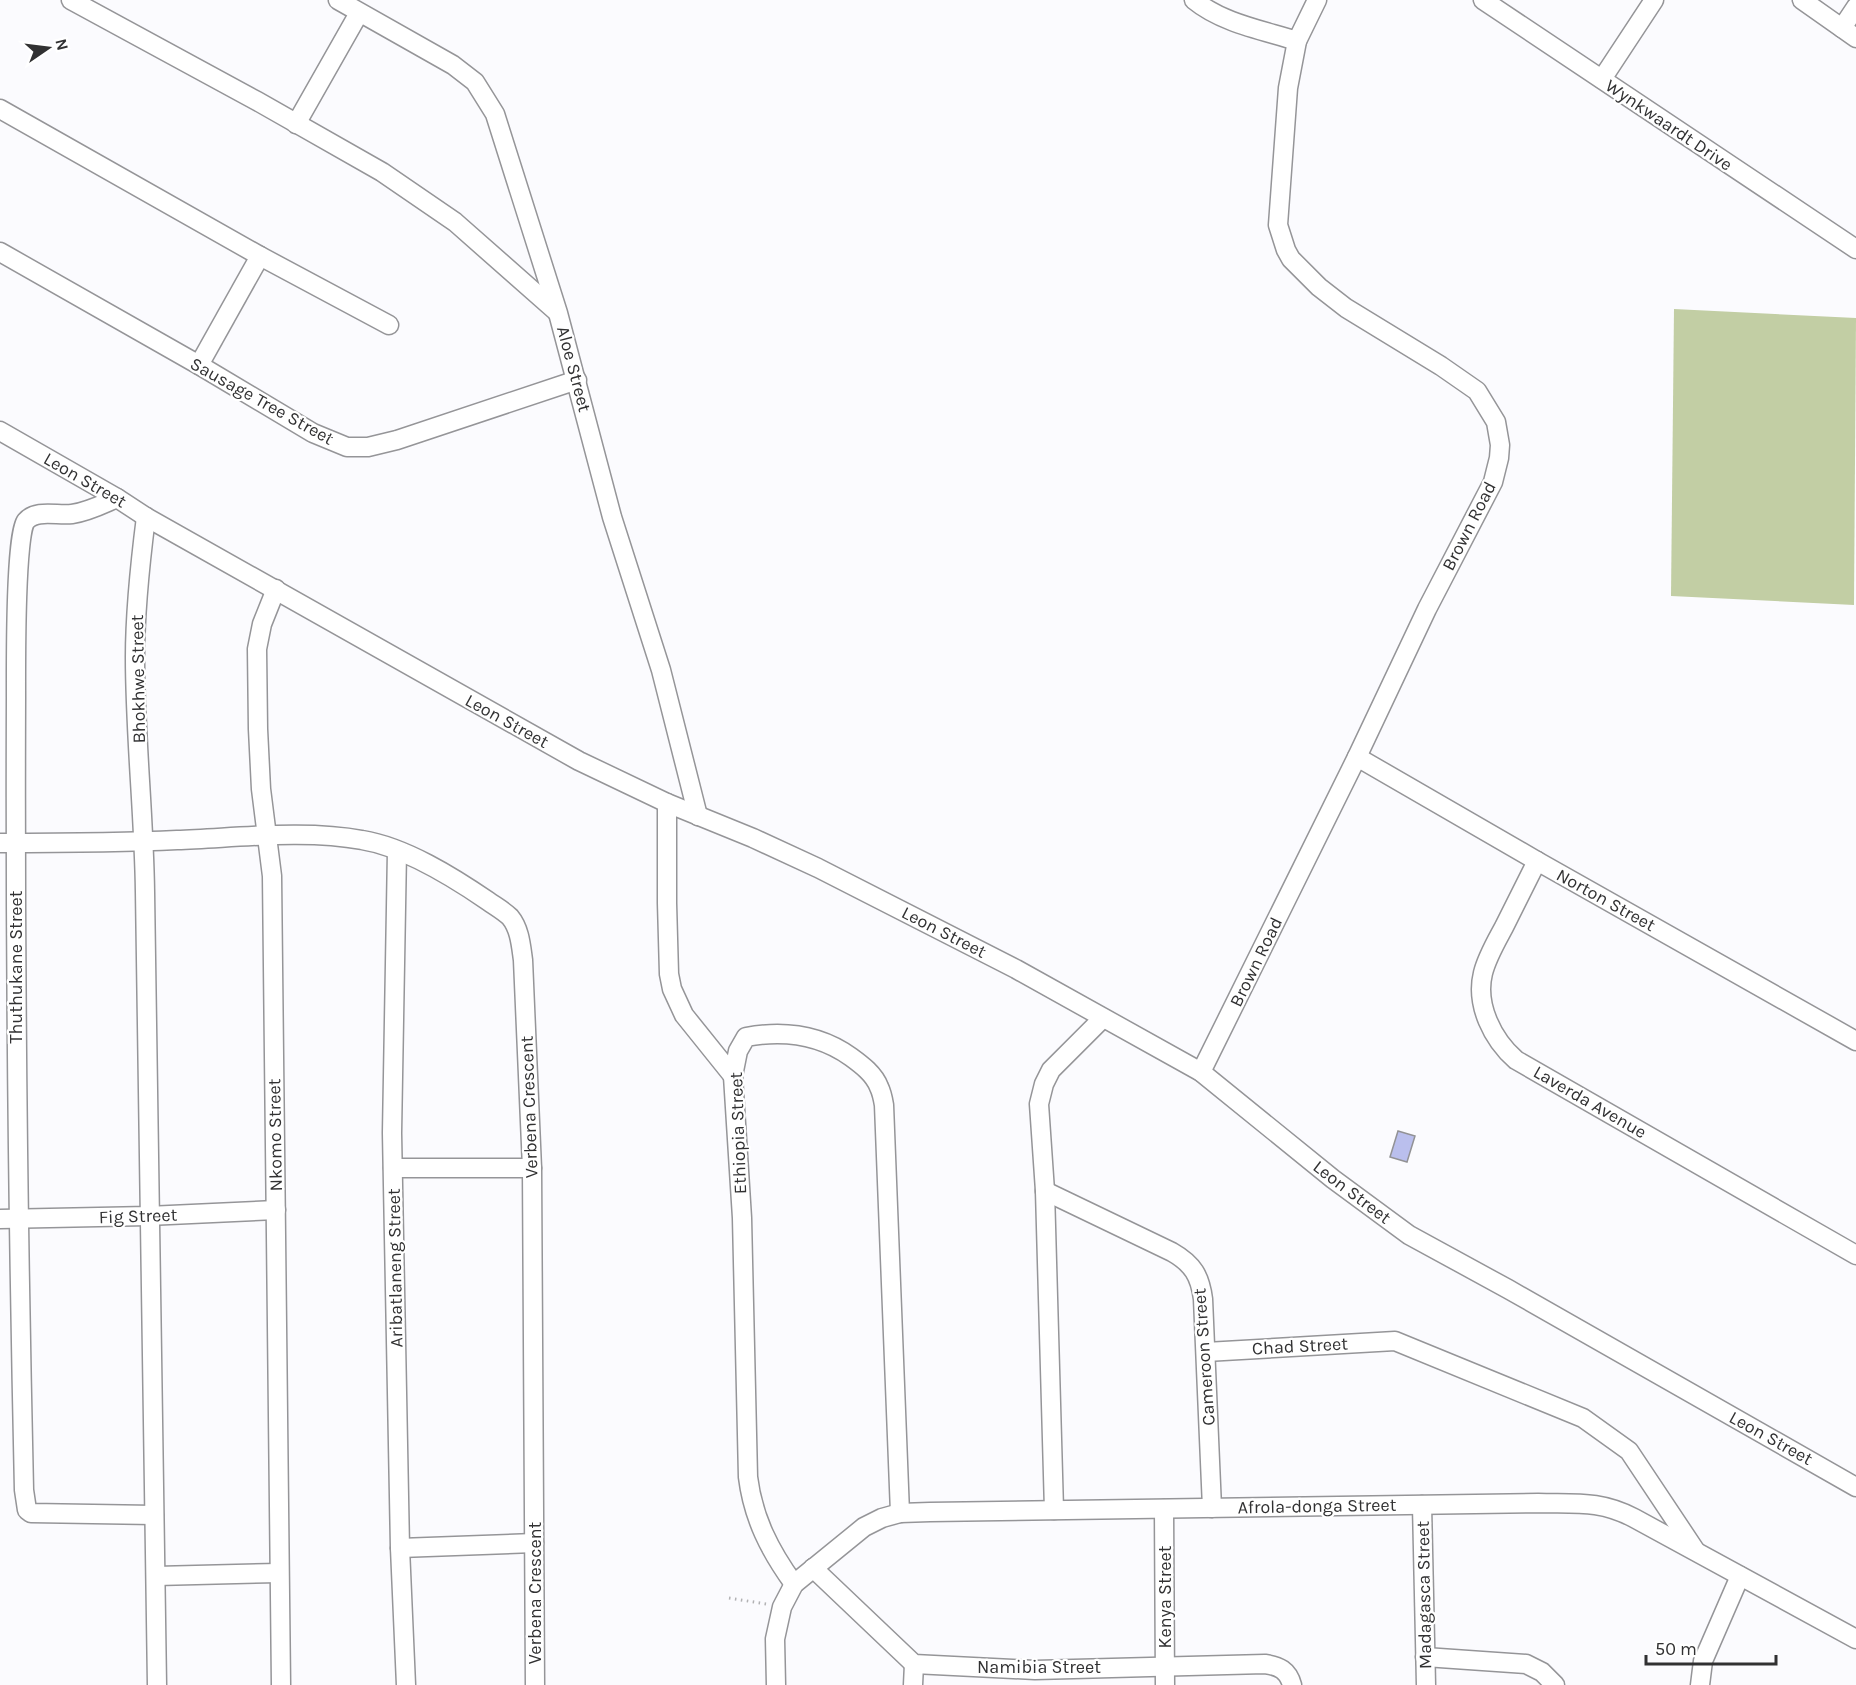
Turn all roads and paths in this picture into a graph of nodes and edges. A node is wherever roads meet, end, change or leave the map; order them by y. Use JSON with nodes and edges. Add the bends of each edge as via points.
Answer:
{"nodes":[{"id":1,"x":71,"y":0,"type":"edge"},
{"id":2,"x":338,"y":0,"type":"edge"},
{"id":3,"x":1194,"y":0,"type":"edge"},
{"id":4,"x":1317,"y":0,"type":"edge"},
{"id":5,"x":1483,"y":0,"type":"edge"},
{"id":6,"x":1654,"y":0,"type":"edge"},
{"id":7,"x":1802,"y":0,"type":"edge"},
{"id":8,"x":1856,"y":7,"type":"edge"},
{"id":9,"x":359,"y":13,"type":"junction"},
{"id":10,"x":1849,"y":33,"type":"edge"},
{"id":11,"x":1297,"y":41,"type":"junction"},
{"id":12,"x":1602,"y":80,"type":"junction"},
{"id":13,"x":0,"y":109,"type":"edge"},
{"id":14,"x":296,"y":124,"type":"junction"},
{"id":15,"x":1856,"y":249,"type":"edge"},
{"id":16,"x":0,"y":252,"type":"edge"},
{"id":17,"x":260,"y":256,"type":"junction"},
{"id":18,"x":558,"y":313,"type":"junction"},
{"id":19,"x":388,"y":325,"type":"dead end"},
{"id":20,"x":199,"y":365,"type":"junction"},
{"id":21,"x":577,"y":380,"type":"junction"},
{"id":22,"x":0,"y":431,"type":"edge"},
{"id":23,"x":117,"y":498,"type":"junction"},
{"id":24,"x":146,"y":517,"type":"junction"},
{"id":25,"x":276,"y":589,"type":"junction"},
{"id":26,"x":1357,"y":757,"type":"junction"},
{"id":27,"x":667,"y":803,"type":"junction"},
{"id":28,"x":698,"y":816,"type":"junction"},
{"id":29,"x":267,"y":836,"type":"junction"},
{"id":30,"x":145,"y":842,"type":"junction"},
{"id":31,"x":8,"y":843,"type":"edge"},
{"id":32,"x":397,"y":850,"type":"junction"},
{"id":33,"x":1537,"y":861,"type":"junction"},
{"id":34,"x":1104,"y":1018,"type":"junction"},
{"id":35,"x":1856,"y":1041,"type":"edge"},
{"id":36,"x":1202,"y":1072,"type":"junction"},
{"id":37,"x":733,"y":1076,"type":"junction"},
{"id":38,"x":393,"y":1168,"type":"junction"},
{"id":39,"x":532,"y":1168,"type":"junction"},
{"id":40,"x":1045,"y":1191,"type":"junction"},
{"id":41,"x":276,"y":1210,"type":"junction"},
{"id":42,"x":148,"y":1216,"type":"junction"},
{"id":43,"x":9,"y":1219,"type":"edge"},
{"id":44,"x":1856,"y":1255,"type":"edge"},
{"id":45,"x":1206,"y":1352,"type":"junction"},
{"id":46,"x":1856,"y":1487,"type":"edge"},
{"id":47,"x":1422,"y":1505,"type":"junction"},
{"id":48,"x":1212,"y":1508,"type":"junction"},
{"id":49,"x":1164,"y":1509,"type":"junction"},
{"id":50,"x":1054,"y":1510,"type":"junction"},
{"id":51,"x":900,"y":1514,"type":"junction"},
{"id":52,"x":154,"y":1515,"type":"junction"},
{"id":53,"x":534,"y":1543,"type":"junction"},
{"id":54,"x":400,"y":1548,"type":"junction"},
{"id":55,"x":1698,"y":1553,"type":"junction"},
{"id":56,"x":813,"y":1568,"type":"junction"},
{"id":57,"x":279,"y":1573,"type":"junction"},
{"id":58,"x":156,"y":1576,"type":"junction"},
{"id":59,"x":1740,"y":1576,"type":"junction"},
{"id":60,"x":794,"y":1584,"type":"junction"},
{"id":61,"x":729,"y":1598,"type":"dead end"},
{"id":62,"x":782,"y":1607,"type":"junction"},
{"id":63,"x":1856,"y":1639,"type":"edge"},
{"id":64,"x":1425,"y":1657,"type":"junction"},
{"id":65,"x":914,"y":1664,"type":"junction"},
{"id":66,"x":1165,"y":1666,"type":"junction"},
{"id":67,"x":1035,"y":1678,"type":"edge"},
{"id":68,"x":157,"y":1685,"type":"edge"},
{"id":69,"x":281,"y":1685,"type":"edge"},
{"id":70,"x":406,"y":1685,"type":"edge"},
{"id":71,"x":535,"y":1685,"type":"edge"},
{"id":72,"x":776,"y":1685,"type":"edge"},
{"id":73,"x":913,"y":1685,"type":"edge"},
{"id":74,"x":1165,"y":1685,"type":"edge"},
{"id":75,"x":1292,"y":1685,"type":"edge"},
{"id":76,"x":1426,"y":1685,"type":"edge"},
{"id":77,"x":1555,"y":1685,"type":"edge"},
{"id":78,"x":1700,"y":1685,"type":"edge"}],
"edges":[{"from":1,"to":14,"type":"street"},
{"from":2,"to":9,"type":"street","name":"Aloe Street"},
{"from":3,"to":11,"type":"street","via":[[1223,17]]},
{"from":4,"to":11,"type":"street","name":"Brown Road"},
{"from":5,"to":12,"type":"street","name":"Wynkwaardt Drive"},
{"from":6,"to":12,"type":"street"},
{"from":7,"to":10,"type":"street"},
{"from":8,"to":10,"type":"street"},
{"from":9,"to":14,"type":"street"},
{"from":9,"to":18,"type":"street","name":"Aloe Street","via":[[453,65],[475,82],[495,114]]},
{"from":11,"to":26,"type":"street","name":"Brown Road","via":[[1288,88],[1279,204],[1278,225],[1286,250],[1319,287],[1346,308],[1477,391],[1496,422],[1500,445],[1493,482]]},
{"from":12,"to":15,"type":"street","name":"Wynkwaardt Drive"},
{"from":13,"to":17,"type":"street"},
{"from":14,"to":18,"type":"street","via":[[382,172],[455,222]]},
{"from":16,"to":20,"type":"street","name":"Sausage Tree Street"},
{"from":17,"to":19,"type":"street"},
{"from":17,"to":20,"type":"street"},
{"from":18,"to":21,"type":"street","name":"Aloe Street"},
{"from":20,"to":21,"type":"street","name":"Sausage Tree Street","via":[[313,433],[347,447],[398,440]]},
{"from":21,"to":28,"type":"street","name":"Aloe Street","via":[[612,517],[661,670]]},
{"from":22,"to":23,"type":"street","name":"Leon Street"},
{"from":23,"to":24,"type":"street","name":"Leon Street"},
{"from":23,"to":31,"type":"street","name":"Thuthukane Street","via":[[72,514],[36,515],[24,523],[17,601]]},
{"from":24,"to":25,"type":"street","name":"Leon Street"},
{"from":24,"to":30,"type":"street","name":"Bhokhwe Street","via":[[137,590],[135,656]]},
{"from":25,"to":27,"type":"street","name":"Leon Street","via":[[579,761]]},
{"from":25,"to":29,"type":"street","name":"Nkomo Street","via":[[256,649]]},
{"from":26,"to":33,"type":"street","name":"Norton Street"},
{"from":26,"to":36,"type":"street","name":"Brown Road"},
{"from":27,"to":28,"type":"street","name":"Leon Street"},
{"from":27,"to":37,"type":"street","via":[[667,915],[672,989],[684,1016]]},
{"from":28,"to":34,"type":"street","name":"Leon Street","via":[[818,868]]},
{"from":29,"to":30,"type":"street","name":"Verbena Crescent"},
{"from":29,"to":32,"type":"street","name":"Verbena Crescent","via":[[333,836]]},
{"from":29,"to":41,"type":"street","name":"Nkomo Street","via":[[272,876]]},
{"from":30,"to":31,"type":"street","name":"Verbena Crescent"},
{"from":30,"to":42,"type":"street"},
{"from":31,"to":43,"type":"street","name":"Thuthukane Street"},
{"from":32,"to":38,"type":"street","name":"Aribatlaneng Street"},
{"from":32,"to":39,"type":"street","name":"Verbena Crescent","via":[[475,892],[510,917],[516,927],[523,960]]},
{"from":33,"to":35,"type":"street","name":"Norton Street"},
{"from":33,"to":44,"type":"street","name":"Laverda Avenue","via":[[1482,975],[1484,1011],[1507,1052]]},
{"from":34,"to":36,"type":"street","name":"Leon Street"},
{"from":34,"to":40,"type":"street","via":[[1051,1070],[1044,1084],[1039,1104]]},
{"from":36,"to":46,"type":"street","name":"Leon Street","via":[[1333,1179],[1409,1235]]},
{"from":37,"to":51,"type":"street","name":"Ethiopia Street","via":[[738,1051],[746,1037],[790,1033],[839,1048],[866,1068],[879,1087],[885,1113]]},
{"from":37,"to":60,"type":"street","name":"Ethiopia Street","via":[[742,1218],[748,1477],[767,1543]]},
{"from":38,"to":39,"type":"street"},
{"from":38,"to":54,"type":"street","name":"Aribatlaneng Street"},
{"from":39,"to":53,"type":"street","name":"Verbena Crescent"},
{"from":40,"to":45,"type":"street","name":"Cameroon Street","via":[[1172,1252],[1191,1265],[1202,1292]]},
{"from":40,"to":50,"type":"street"},
{"from":41,"to":42,"type":"street","name":"Fig Street"},
{"from":41,"to":57,"type":"street","name":"Nkomo Street"},
{"from":42,"to":43,"type":"street","name":"Fig Street"},
{"from":42,"to":52,"type":"street"},
{"from":43,"to":52,"type":"street","name":"Thuthukane Street","via":[[27,1510],[38,1514]]},
{"from":45,"to":48,"type":"street","name":"Cameroon Street"},
{"from":45,"to":55,"type":"street","name":"Chad Street","via":[[1395,1341],[1583,1418],[1629,1451]]},
{"from":47,"to":48,"type":"street","name":"Afrola-donga Street"},
{"from":47,"to":55,"type":"street","name":"Afrola-donga Street","via":[[1602,1505]]},
{"from":47,"to":64,"type":"street","name":"Madagasca Street"},
{"from":48,"to":49,"type":"street","name":"Afrola-donga Street"},
{"from":49,"to":50,"type":"street","name":"Afrola-donga Street"},
{"from":49,"to":66,"type":"street","name":"Kenya Street"},
{"from":50,"to":51,"type":"street","name":"Afrola-donga Street"},
{"from":51,"to":56,"type":"street","name":"Afrola-donga Street","via":[[864,1527]]},
{"from":52,"to":58,"type":"street"},
{"from":53,"to":54,"type":"street"},
{"from":53,"to":71,"type":"street","name":"Verbena Crescent"},
{"from":54,"to":70,"type":"street","name":"Aribatlaneng Street"},
{"from":55,"to":59,"type":"street","name":"Afrola-donga Street"},
{"from":56,"to":60,"type":"street","name":"Afrola-donga Street"},
{"from":56,"to":65,"type":"street"},
{"from":57,"to":58,"type":"street"},
{"from":57,"to":69,"type":"street","name":"Nkomo Street"},
{"from":58,"to":68,"type":"street"},
{"from":59,"to":63,"type":"street","name":"Afrola-donga Street"},
{"from":59,"to":78,"type":"street","via":[[1703,1661]]},
{"from":60,"to":62,"type":"street","name":"Afrola-donga Street"},
{"from":61,"to":62,"type":"path"},
{"from":62,"to":72,"type":"street","name":"Afrola-donga Street","via":[[775,1639]]},
{"from":64,"to":76,"type":"street","name":"Madagasca Street"},
{"from":64,"to":77,"type":"street","via":[[1526,1664]]},
{"from":65,"to":67,"type":"street","name":"Namibia Street"},
{"from":65,"to":73,"type":"street"},
{"from":66,"to":67,"type":"street","name":"Namibia Street"},
{"from":66,"to":74,"type":"street","name":"Kenya Street"},
{"from":66,"to":75,"type":"street","name":"Namibia Street","via":[[1277,1665],[1289,1675]]}]}
